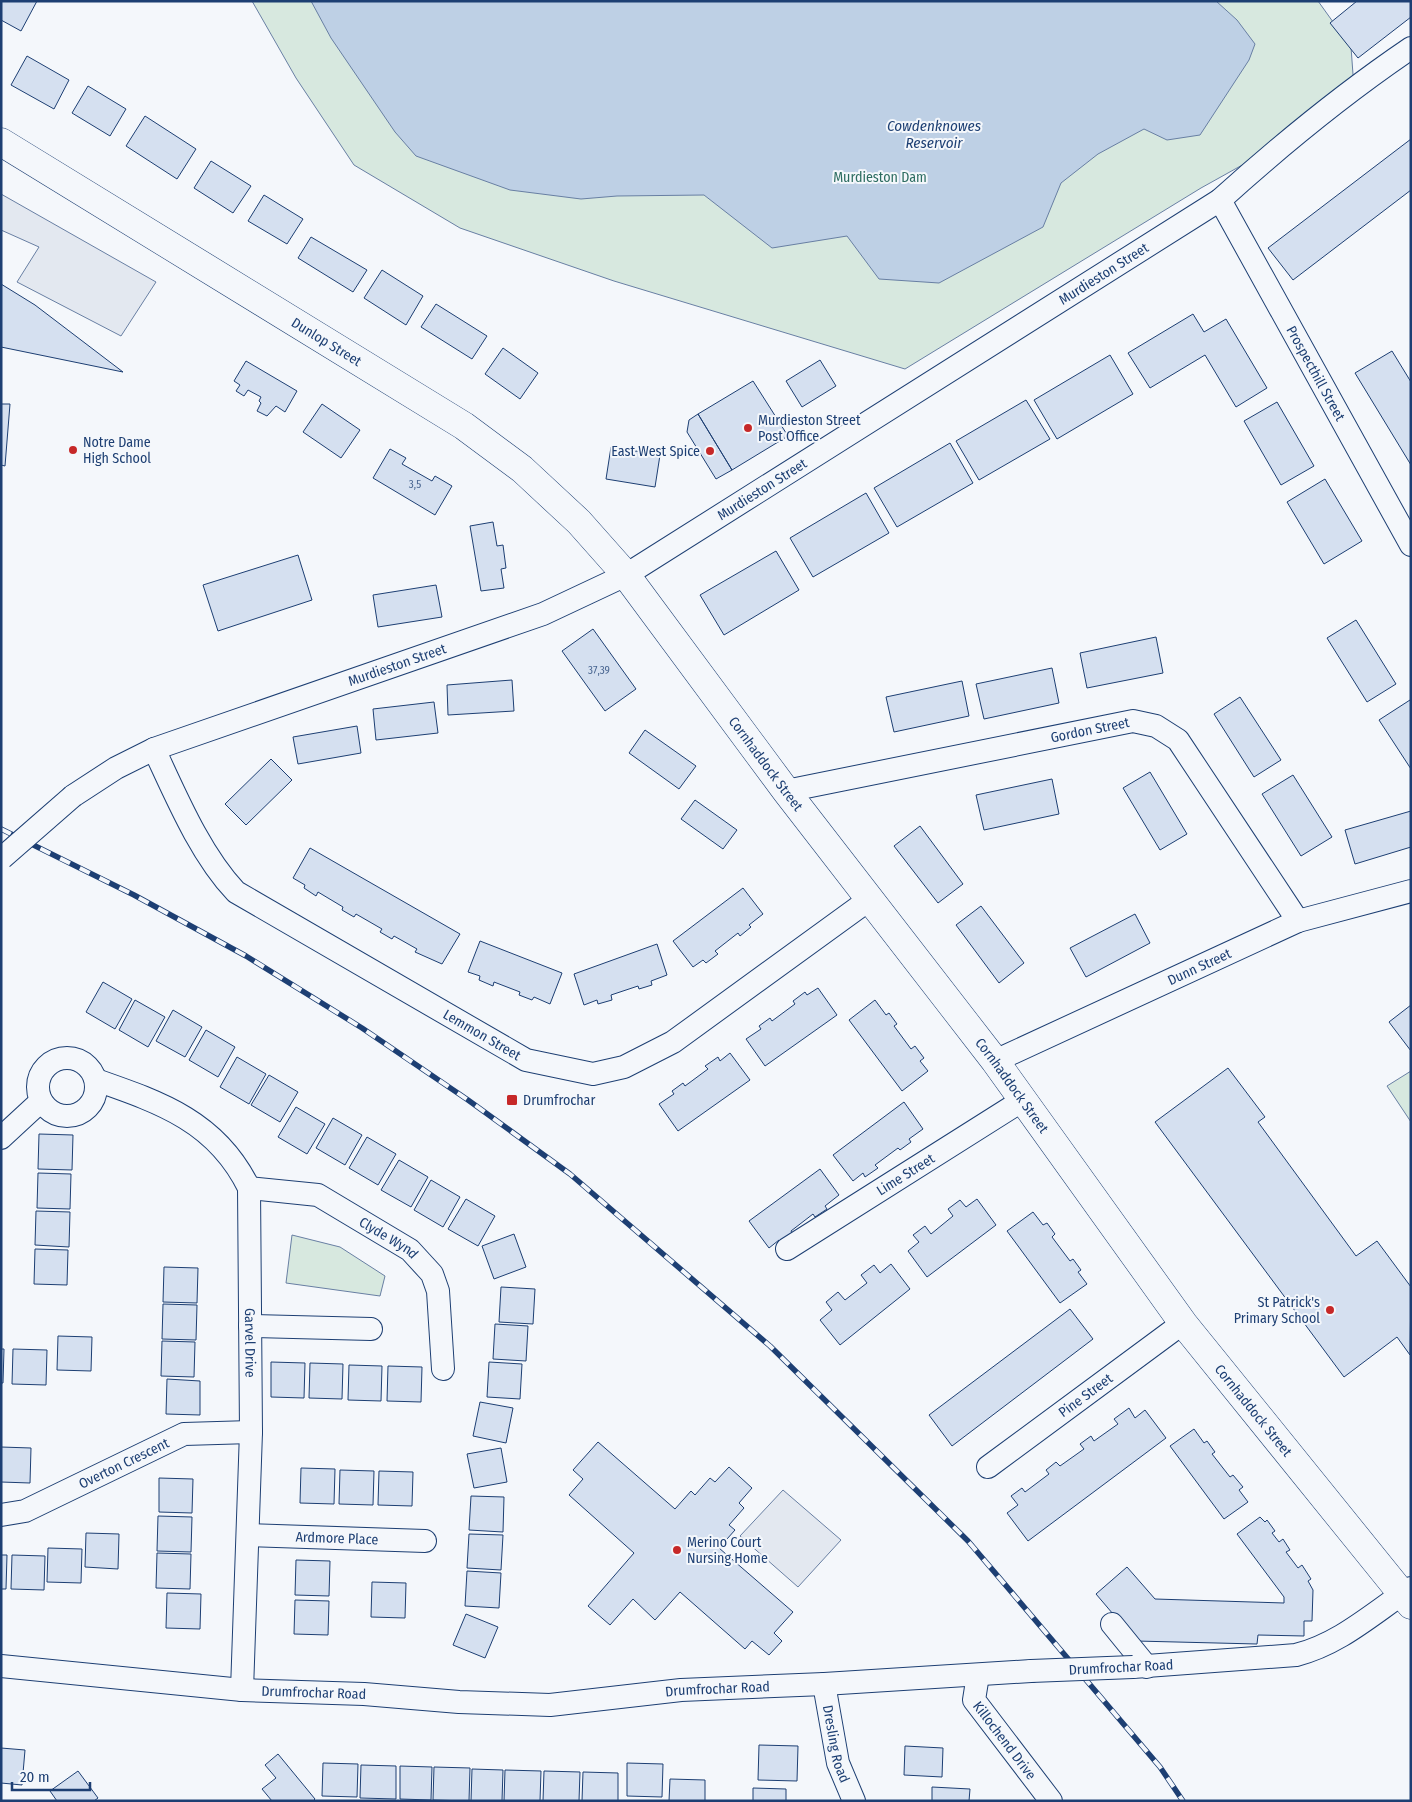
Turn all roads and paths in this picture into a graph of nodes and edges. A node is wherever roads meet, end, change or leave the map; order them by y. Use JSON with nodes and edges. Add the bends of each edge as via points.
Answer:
{"nodes":[{"id":1,"x":1411,"y":48,"type":"edge"},
{"id":2,"x":1,"y":142,"type":"edge"},
{"id":3,"x":1220,"y":200,"type":"junction"},
{"id":4,"x":1411,"y":545,"type":"edge"},
{"id":5,"x":626,"y":575,"type":"junction"},
{"id":6,"x":154,"y":749,"type":"junction"},
{"id":7,"x":786,"y":790,"type":"junction"},
{"id":8,"x":2,"y":858,"type":"edge"},
{"id":9,"x":1411,"y":890,"type":"edge"},
{"id":10,"x":870,"y":899,"type":"junction"},
{"id":11,"x":1298,"y":921,"type":"junction"},
{"id":12,"x":994,"y":1061,"type":"junction"},
{"id":13,"x":96,"y":1080,"type":"junction"},
{"id":14,"x":1023,"y":1100,"type":"junction"},
{"id":15,"x":41,"y":1102,"type":"junction"},
{"id":16,"x":1,"y":1138,"type":"edge"},
{"id":17,"x":249,"y":1188,"type":"junction"},
{"id":18,"x":788,"y":1249,"type":"dead end"},
{"id":19,"x":1183,"y":1322,"type":"junction"},
{"id":20,"x":250,"y":1326,"type":"junction"},
{"id":21,"x":371,"y":1329,"type":"dead end"},
{"id":22,"x":443,"y":1369,"type":"dead end"},
{"id":23,"x":251,"y":1432,"type":"junction"},
{"id":24,"x":988,"y":1467,"type":"dead end"},
{"id":25,"x":1,"y":1515,"type":"edge"},
{"id":26,"x":249,"y":1534,"type":"junction"},
{"id":27,"x":425,"y":1541,"type":"dead end"},
{"id":28,"x":1408,"y":1596,"type":"edge"},
{"id":29,"x":1112,"y":1624,"type":"dead end"},
{"id":30,"x":1,"y":1666,"type":"edge"},
{"id":31,"x":1140,"y":1667,"type":"junction"},
{"id":32,"x":978,"y":1675,"type":"junction"},
{"id":33,"x":824,"y":1684,"type":"junction"},
{"id":34,"x":242,"y":1690,"type":"junction"},
{"id":35,"x":854,"y":1801,"type":"edge"},
{"id":36,"x":1050,"y":1801,"type":"edge"}],
"edges":[{"from":1,"to":3,"type":"street","name":"Murdieston Street","via":[[1289,139]]},
{"from":2,"to":5,"type":"main road","name":"Dunlop Street","via":[[464,426],[522,469],[579,522]]},
{"from":3,"to":4,"type":"street","name":"Prospecthill Street"},
{"from":3,"to":5,"type":"street","name":"Murdieston Street"},
{"from":5,"to":6,"type":"street","name":"Murdieston Street","via":[[543,614]]},
{"from":5,"to":7,"type":"main road","name":"Cornhaddock Street"},
{"from":6,"to":8,"type":"street","name":"Murdieston Street","bridge":true,"via":[[116,768],[73,796]]},
{"from":6,"to":10,"type":"street","name":"Lemmon Street","via":[[186,817],[236,892],[526,1060],[593,1074],[624,1067],[673,1042]]},
{"from":7,"to":10,"type":"main road","name":"Cornhaddock Street"},
{"from":7,"to":11,"type":"street","name":"Gordon Street","via":[[1133,721],[1156,726],[1178,740]]},
{"from":9,"to":11,"type":"street","name":"Dunn Street"},
{"from":10,"to":12,"type":"main road","name":"Cornhaddock Street"},
{"from":11,"to":12,"type":"street","name":"Dunn Street"},
{"from":12,"to":14,"type":"main road","name":"Cornhaddock Street"},
{"from":13,"to":15,"type":"street","via":[[97,1088],[91,1104],[78,1115],[53,1113]]},
{"from":13,"to":15,"type":"street","via":[[93,1072],[81,1061],[73,1058],[56,1060],[39,1077],[37,1085]]},
{"from":13,"to":17,"type":"street","name":"Garvel Drive","via":[[187,1118],[221,1145]]},
{"from":14,"to":18,"type":"street","name":"Lime Street"},
{"from":14,"to":19,"type":"main road","name":"Cornhaddock Street"},
{"from":15,"to":16,"type":"street"},
{"from":17,"to":20,"type":"street","name":"Garvel Drive"},
{"from":17,"to":22,"type":"street","name":"Clyde Wynd","via":[[318,1195],[410,1250],[432,1274],[438,1291]]},
{"from":19,"to":24,"type":"street","name":"Pine Street"},
{"from":19,"to":28,"type":"main road","name":"Cornhaddock Street"},
{"from":20,"to":21,"type":"street"},
{"from":20,"to":23,"type":"street","name":"Garvel Drive"},
{"from":23,"to":25,"type":"street","name":"Overton Crescent","via":[[184,1434],[25,1511]]},
{"from":23,"to":26,"type":"street","name":"Garvel Drive"},
{"from":26,"to":27,"type":"street","name":"Ardmore Place"},
{"from":26,"to":34,"type":"street","name":"Garvel Drive"},
{"from":28,"to":31,"type":"street","name":"Drumfrochar Road","via":[[1316,1650],[1296,1655]]},
{"from":29,"to":31,"type":"street"},
{"from":30,"to":34,"type":"street","name":"Drumfrochar Road"},
{"from":31,"to":32,"type":"street","name":"Drumfrochar Road","bridge":true},
{"from":32,"to":33,"type":"street","name":"Drumfrochar Road"},
{"from":32,"to":36,"type":"street","name":"Killochend Drive","via":[[974,1700]]},
{"from":33,"to":34,"type":"street","name":"Drumfrochar Road","via":[[681,1690],[550,1705]]},
{"from":33,"to":35,"type":"street","name":"Dresling Road","via":[[838,1763]]}]}
